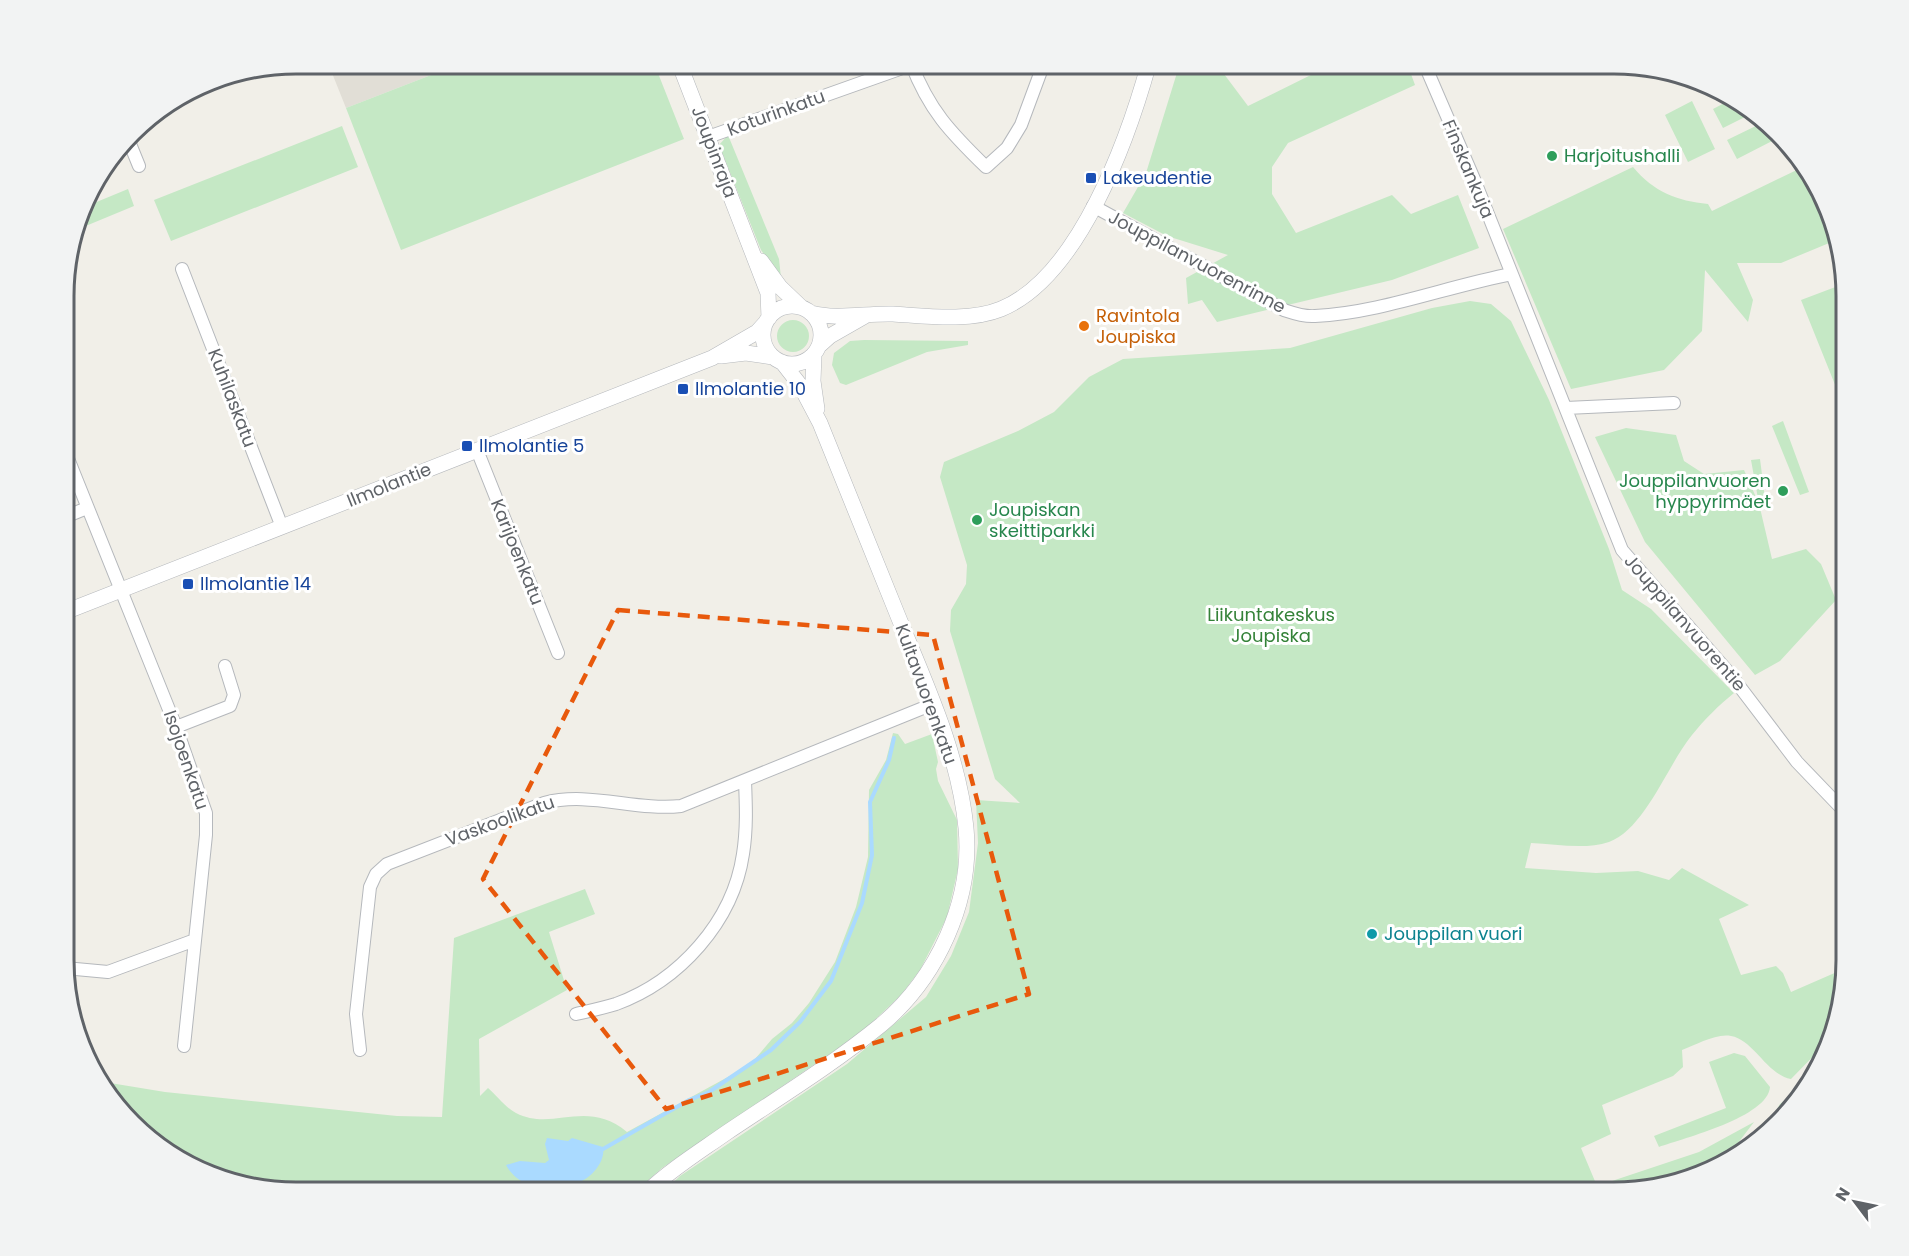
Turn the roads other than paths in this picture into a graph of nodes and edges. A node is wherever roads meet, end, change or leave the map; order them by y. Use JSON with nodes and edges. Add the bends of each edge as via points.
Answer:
{"nodes":[{"id":1,"x":684,"y":74,"type":"edge"},
{"id":2,"x":883,"y":74,"type":"edge"},
{"id":3,"x":915,"y":74,"type":"edge"},
{"id":4,"x":1040,"y":74,"type":"edge"},
{"id":5,"x":1145,"y":74,"type":"edge"},
{"id":6,"x":1429,"y":74,"type":"edge"},
{"id":7,"x":708,"y":137,"type":"junction"},
{"id":8,"x":131,"y":146,"type":"edge"},
{"id":9,"x":139,"y":166,"type":"dead end"},
{"id":10,"x":1093,"y":206,"type":"junction"},
{"id":11,"x":748,"y":241,"type":"junction"},
{"id":12,"x":182,"y":269,"type":"dead end"},
{"id":13,"x":1512,"y":274,"type":"junction"},
{"id":14,"x":806,"y":310,"type":"junction"},
{"id":15,"x":870,"y":313,"type":"junction"},
{"id":16,"x":768,"y":320,"type":"junction"},
{"id":17,"x":817,"y":350,"type":"junction"},
{"id":18,"x":712,"y":358,"type":"junction"},
{"id":19,"x":777,"y":359,"type":"junction"},
{"id":20,"x":1674,"y":403,"type":"dead end"},
{"id":21,"x":1566,"y":408,"type":"junction"},
{"id":22,"x":820,"y":423,"type":"junction"},
{"id":23,"x":477,"y":450,"type":"junction"},
{"id":24,"x":74,"y":474,"type":"edge"},
{"id":25,"x":87,"y":508,"type":"junction"},
{"id":26,"x":74,"y":513,"type":"edge"},
{"id":27,"x":282,"y":527,"type":"junction"},
{"id":28,"x":119,"y":590,"type":"junction"},
{"id":29,"x":74,"y":608,"type":"edge"},
{"id":30,"x":558,"y":653,"type":"dead end"},
{"id":31,"x":225,"y":666,"type":"dead end"},
{"id":32,"x":933,"y":704,"type":"junction"},
{"id":33,"x":176,"y":727,"type":"junction"},
{"id":34,"x":745,"y":781,"type":"junction"},
{"id":35,"x":1836,"y":803,"type":"edge"},
{"id":36,"x":195,"y":940,"type":"junction"},
{"id":37,"x":74,"y":969,"type":"edge"},
{"id":38,"x":576,"y":1014,"type":"dead end"},
{"id":39,"x":184,"y":1046,"type":"dead end"},
{"id":40,"x":360,"y":1050,"type":"dead end"},
{"id":41,"x":660,"y":1182,"type":"edge"}],
"edges":[{"from":1,"to":7,"type":"street","name":"Joupinraja"},
{"from":2,"to":7,"type":"street","name":"Koturinkatu"},
{"from":3,"to":4,"type":"street","via":[[926,99],[949,129],[986,166],[1007,148],[1021,125]]},
{"from":5,"to":10,"type":"street","via":[[1128,126]]},
{"from":6,"to":13,"type":"street","name":"Finskankuja"},
{"from":7,"to":11,"type":"street","name":"Joupinraja"},
{"from":8,"to":9,"type":"street"},
{"from":10,"to":13,"type":"street","name":"Jouppilanvuorenrinne","via":[[1296,314],[1314,316],[1373,306]]},
{"from":10,"to":15,"type":"street","via":[[1050,274],[1029,293],[1001,309],[975,316]]},
{"from":11,"to":14,"type":"street","name":"Joupinraja","via":[[780,287]]},
{"from":11,"to":16,"type":"street","name":"Joupinraja","via":[[768,293]]},
{"from":12,"to":27,"type":"street","name":"Kuhilaskatu"},
{"from":13,"to":21,"type":"street","name":"Jouppilanvuorentie"},
{"from":14,"to":15,"type":"street","via":[[823,316]]},
{"from":14,"to":16,"type":"street","via":[[784,308]]},
{"from":14,"to":17,"type":"street","via":[[820,328]]},
{"from":15,"to":17,"type":"street","via":[[830,336]]},
{"from":16,"to":18,"type":"street","name":"Ilmolantie","via":[[757,332]]},
{"from":16,"to":19,"type":"street","via":[[764,341]]},
{"from":17,"to":19,"type":"street","via":[[799,363]]},
{"from":17,"to":22,"type":"street","name":"Kultavuorenkatu","via":[[813,381]]},
{"from":18,"to":19,"type":"street","name":"Ilmolantie","via":[[746,353]]},
{"from":18,"to":23,"type":"street","name":"Ilmolantie"},
{"from":19,"to":22,"type":"street","name":"Kultavuorenkatu","via":[[800,385]]},
{"from":20,"to":21,"type":"street"},
{"from":21,"to":35,"type":"street","name":"Jouppilanvuorentie","via":[[1622,550],[1730,674],[1797,762]]},
{"from":22,"to":32,"type":"street","name":"Kultavuorenkatu"},
{"from":23,"to":27,"type":"street","name":"Ilmolantie"},
{"from":23,"to":30,"type":"street","name":"Karijoenkatu"},
{"from":24,"to":25,"type":"street","name":"Isojoenkatu"},
{"from":25,"to":26,"type":"street"},
{"from":25,"to":28,"type":"street","name":"Isojoenkatu"},
{"from":27,"to":28,"type":"street","name":"Ilmolantie"},
{"from":28,"to":29,"type":"street","name":"Ilmolantie"},
{"from":28,"to":33,"type":"street","name":"Isojoenkatu"},
{"from":31,"to":33,"type":"street","via":[[234,696],[230,706]]},
{"from":32,"to":34,"type":"street","name":"Vaskoolikatu"},
{"from":32,"to":41,"type":"street","name":"Kultavuorenkatu","via":[[966,830],[957,907],[944,944],[925,976],[882,1024]]},
{"from":33,"to":36,"type":"street","name":"Isojoenkatu","via":[[206,813]]},
{"from":34,"to":38,"type":"street","via":[[743,855],[734,887],[699,947],[652,987],[615,1004]]},
{"from":34,"to":40,"type":"street","name":"Vaskoolikatu","via":[[681,806],[661,808],[565,797],[387,864],[370,887],[356,1014]]},
{"from":36,"to":37,"type":"street","via":[[108,972]]},
{"from":36,"to":39,"type":"street","name":"Isojoenkatu"}]}
